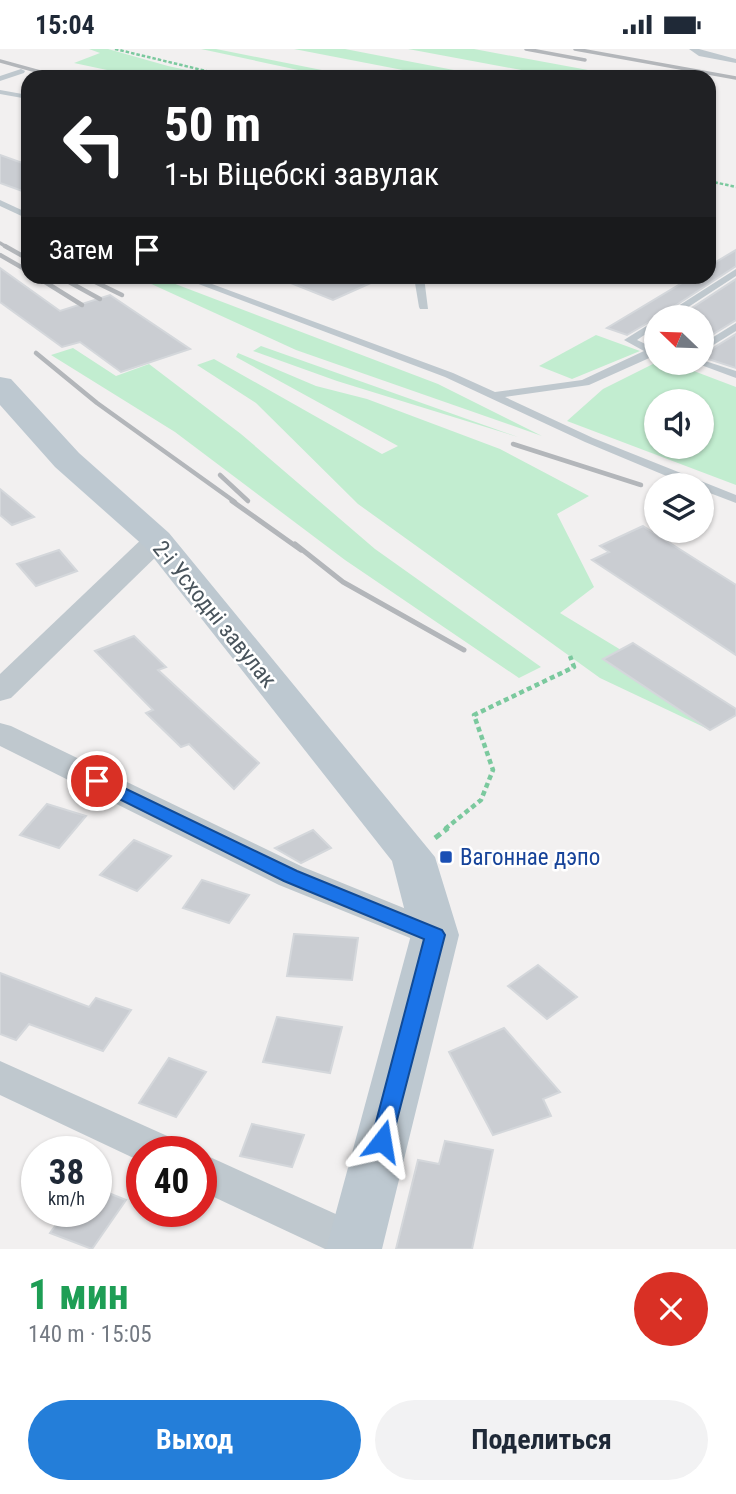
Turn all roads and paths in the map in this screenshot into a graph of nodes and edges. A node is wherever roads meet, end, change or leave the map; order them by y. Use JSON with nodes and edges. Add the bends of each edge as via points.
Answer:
{"nodes":[{"id":1,"x":115,"y":49,"type":"edge"},
{"id":2,"x":693,"y":49,"type":"edge"},
{"id":3,"x":736,"y":61,"type":"edge"},
{"id":4,"x":202,"y":70,"type":"edge"},
{"id":5,"x":21,"y":71,"type":"dead end"},
{"id":6,"x":0,"y":79,"type":"edge"},
{"id":7,"x":0,"y":92,"type":"edge"},
{"id":8,"x":21,"y":96,"type":"edge"},
{"id":9,"x":716,"y":183,"type":"edge"},
{"id":10,"x":736,"y":187,"type":"edge"},
{"id":11,"x":0,"y":203,"type":"edge"},
{"id":12,"x":21,"y":213,"type":"edge"},
{"id":13,"x":736,"y":272,"type":"edge"},
{"id":14,"x":205,"y":284,"type":"edge"},
{"id":15,"x":420,"y":284,"type":"edge"},
{"id":16,"x":685,"y":305,"type":"edge"},
{"id":17,"x":424,"y":307,"type":"dead end"},
{"id":18,"x":736,"y":326,"type":"edge"},
{"id":19,"x":644,"y":331,"type":"edge"},
{"id":20,"x":714,"y":341,"type":"edge"},
{"id":21,"x":644,"y":347,"type":"edge"},
{"id":22,"x":644,"y":356,"type":"edge"},
{"id":23,"x":714,"y":367,"type":"edge"},
{"id":24,"x":736,"y":375,"type":"edge"},
{"id":25,"x":0,"y":386,"type":"edge"},
{"id":26,"x":491,"y":396,"type":"junction"},
{"id":27,"x":673,"y":473,"type":"edge"},
{"id":28,"x":714,"y":490,"type":"edge"},
{"id":29,"x":736,"y":499,"type":"edge"},
{"id":30,"x":157,"y":540,"type":"junction"},
{"id":31,"x":570,"y":656,"type":"dead end"},
{"id":32,"x":0,"y":691,"type":"edge"},
{"id":33,"x":0,"y":733,"type":"edge"},
{"id":34,"x":413,"y":857,"type":"junction"},
{"id":35,"x":435,"y":935,"type":"junction"},
{"id":36,"x":0,"y":1077,"type":"edge"},
{"id":37,"x":127,"y":1136,"type":"edge"},
{"id":38,"x":217,"y":1179,"type":"edge"},
{"id":39,"x":355,"y":1246,"type":"edge"}],
"edges":[{"from":1,"to":4,"type":"path"},
{"from":2,"to":3,"type":"lane"},
{"from":5,"to":6,"type":"lane"},
{"from":7,"to":8,"type":"lane"},
{"from":9,"to":10,"type":"path"},
{"from":11,"to":12,"type":"lane"},
{"from":13,"to":16,"type":"lane"},
{"from":14,"to":26,"type":"lane","via":[[449,375]]},
{"from":15,"to":17,"type":"lane"},
{"from":18,"to":20,"type":"lane"},
{"from":19,"to":21,"type":"lane","via":[[629,340]]},
{"from":22,"to":26,"type":"lane","via":[[597,378]]},
{"from":23,"to":24,"type":"lane"},
{"from":25,"to":30,"type":"street","name":"2-і Усходні завулак","via":[[67,460]]},
{"from":26,"to":27,"type":"lane"},
{"from":28,"to":29,"type":"lane"},
{"from":30,"to":32,"type":"street"},
{"from":30,"to":34,"type":"street","name":"2-і Усходні завулак"},
{"from":31,"to":34,"type":"path","via":[[574,667],[474,715],[493,769],[481,800]]},
{"from":33,"to":35,"type":"street","via":[[290,876]]},
{"from":34,"to":35,"type":"street"},
{"from":35,"to":39,"type":"street"},
{"from":36,"to":37,"type":"street"},
{"from":38,"to":39,"type":"street"}]}
